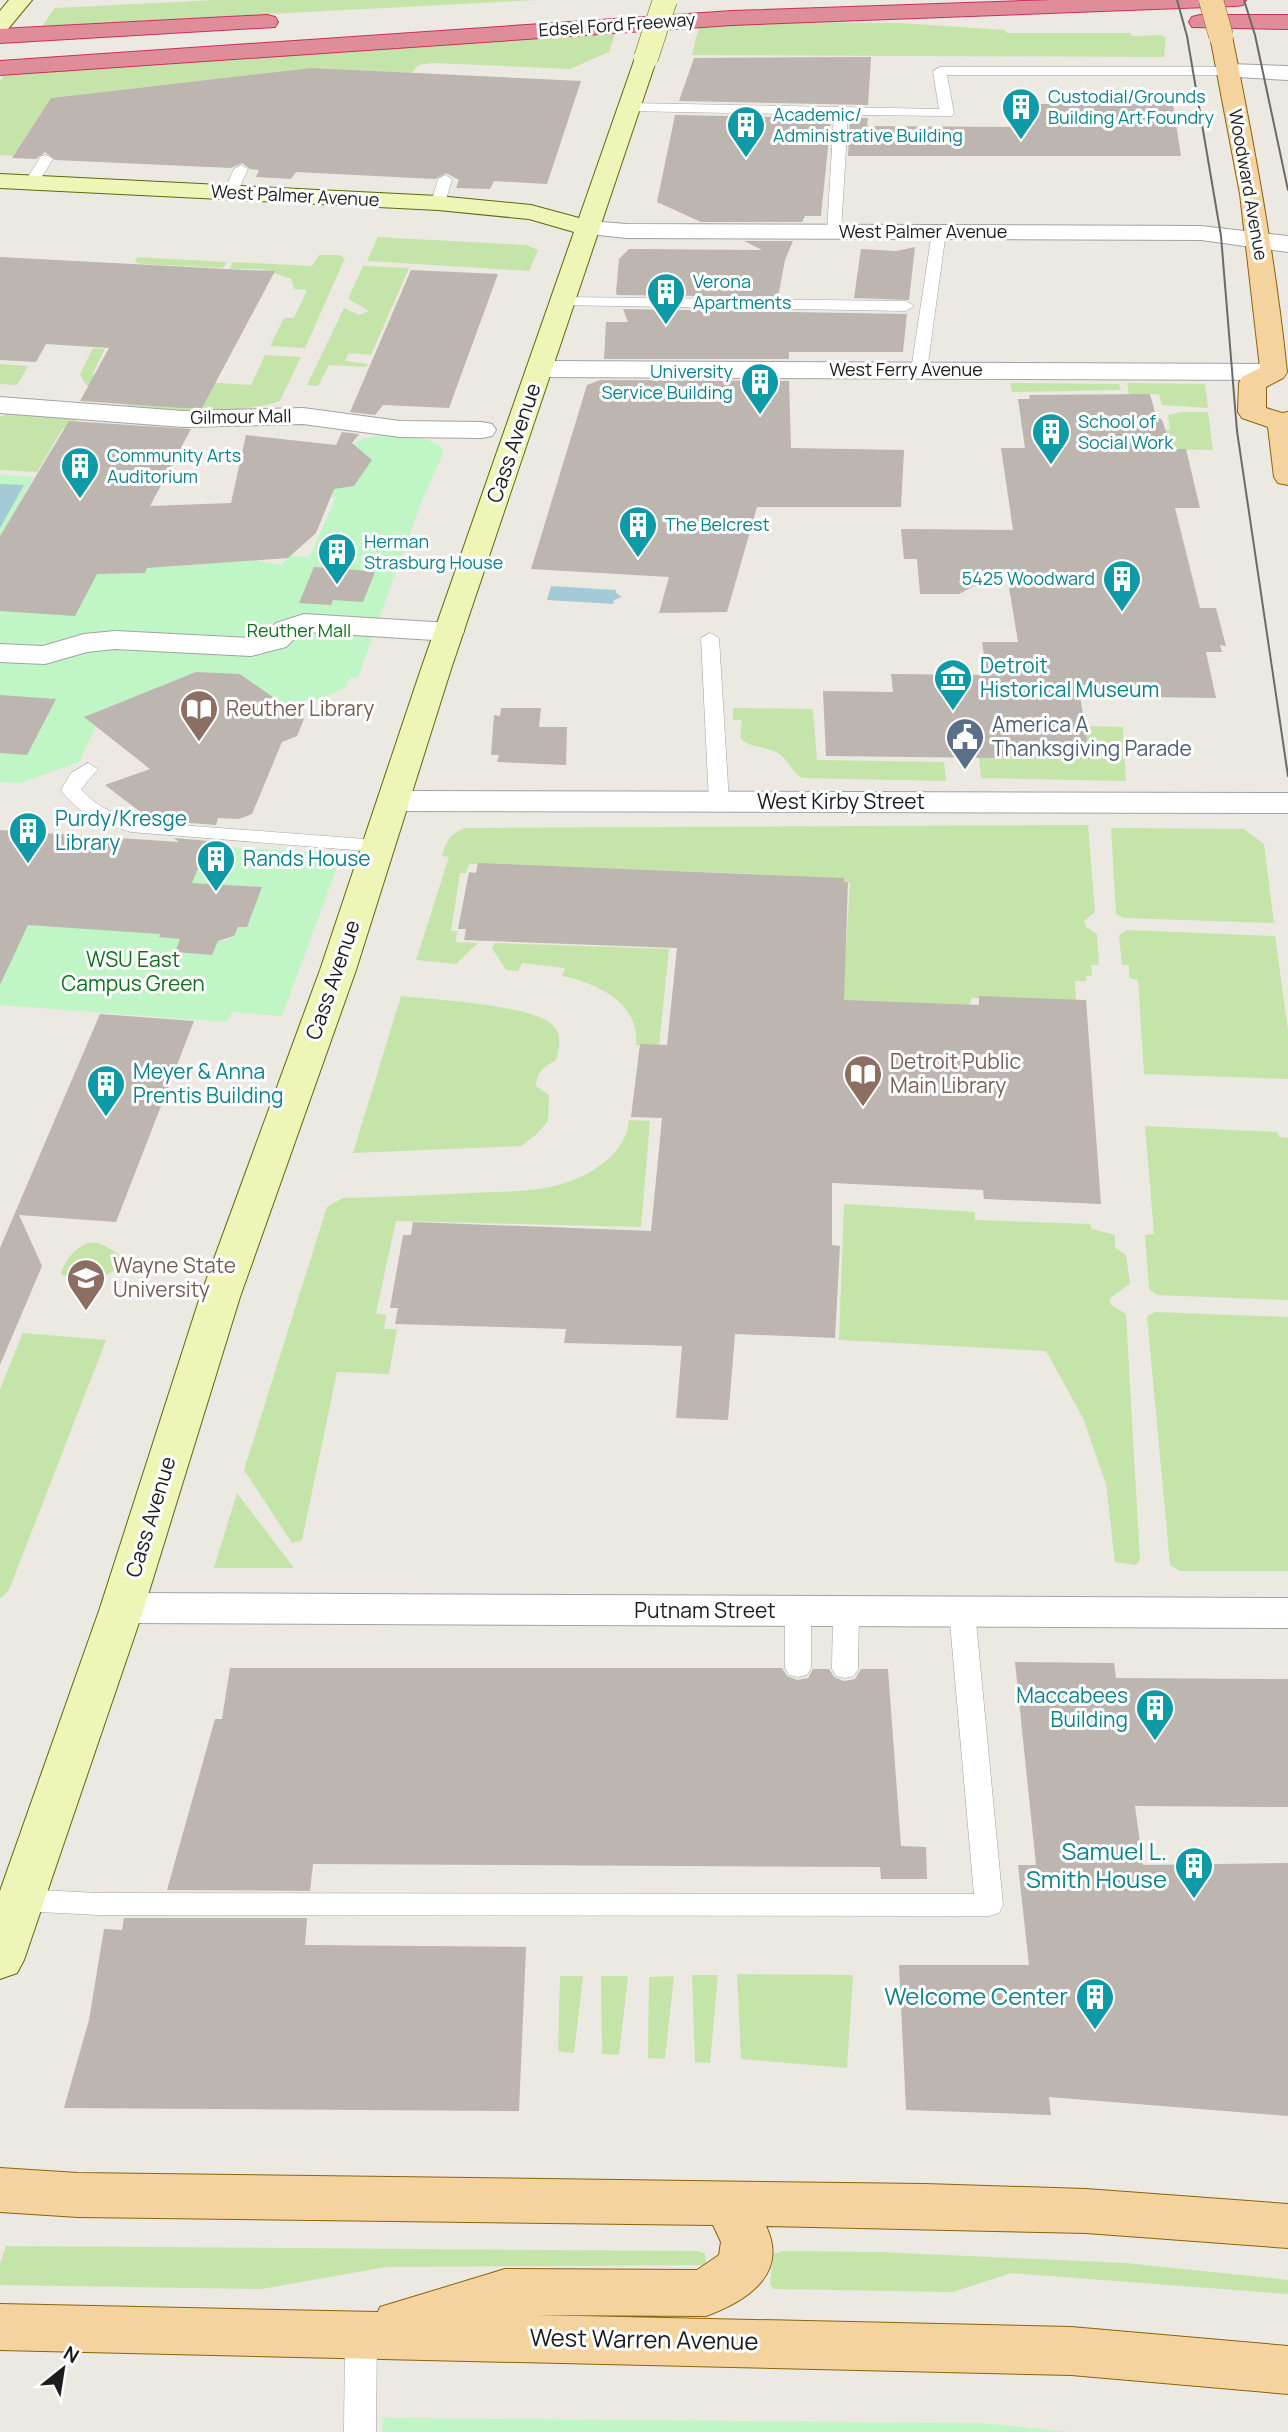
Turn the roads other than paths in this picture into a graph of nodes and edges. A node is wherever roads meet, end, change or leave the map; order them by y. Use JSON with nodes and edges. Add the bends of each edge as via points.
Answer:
{"nodes":[{"id":1,"x":21,"y":0,"type":"edge"},
{"id":2,"x":665,"y":0,"type":"edge"},
{"id":3,"x":708,"y":0,"type":"edge"},
{"id":4,"x":1211,"y":0,"type":"edge"},
{"id":5,"x":1235,"y":0,"type":"edge"},
{"id":6,"x":614,"y":5,"type":"dead end"},
{"id":7,"x":732,"y":18,"type":"junction"},
{"id":8,"x":289,"y":21,"type":"dead end"},
{"id":9,"x":1288,"y":22,"type":"edge"},
{"id":10,"x":0,"y":24,"type":"edge"},
{"id":11,"x":0,"y":36,"type":"edge"},
{"id":12,"x":0,"y":68,"type":"edge"},
{"id":13,"x":1229,"y":71,"type":"junction"},
{"id":14,"x":1288,"y":73,"type":"edge"},
{"id":15,"x":629,"y":107,"type":"junction"},
{"id":16,"x":841,"y":112,"type":"junction"},
{"id":17,"x":46,"y":159,"type":"dead end"},
{"id":18,"x":241,"y":169,"type":"dead end"},
{"id":19,"x":445,"y":179,"type":"dead end"},
{"id":20,"x":0,"y":181,"type":"edge"},
{"id":21,"x":230,"y":193,"type":"junction"},
{"id":22,"x":35,"y":197,"type":"junction"},
{"id":23,"x":441,"y":215,"type":"junction"},
{"id":24,"x":419,"y":226,"type":"dead end"},
{"id":25,"x":588,"y":228,"type":"junction"},
{"id":26,"x":834,"y":232,"type":"junction"},
{"id":27,"x":939,"y":232,"type":"junction"},
{"id":28,"x":1259,"y":240,"type":"junction"},
{"id":29,"x":1288,"y":244,"type":"edge"},
{"id":30,"x":562,"y":302,"type":"junction"},
{"id":31,"x":906,"y":306,"type":"dead end"},
{"id":32,"x":539,"y":369,"type":"junction"},
{"id":33,"x":919,"y":370,"type":"junction"},
{"id":34,"x":1281,"y":375,"type":"edge"},
{"id":35,"x":0,"y":405,"type":"edge"},
{"id":36,"x":1284,"y":421,"type":"edge"},
{"id":37,"x":482,"y":430,"type":"dead end"},
{"id":38,"x":1287,"y":469,"type":"edge"},
{"id":39,"x":449,"y":632,"type":"junction"},
{"id":40,"x":710,"y":638,"type":"dead end"},
{"id":41,"x":0,"y":653,"type":"edge"},
{"id":42,"x":89,"y":769,"type":"dead end"},
{"id":43,"x":394,"y":801,"type":"junction"},
{"id":44,"x":719,"y":802,"type":"junction"},
{"id":45,"x":1288,"y":803,"type":"edge"},
{"id":46,"x":378,"y":846,"type":"junction"},
{"id":47,"x":122,"y":1608,"type":"junction"},
{"id":48,"x":798,"y":1611,"type":"junction"},
{"id":49,"x":846,"y":1611,"type":"junction"},
{"id":50,"x":962,"y":1611,"type":"junction"},
{"id":51,"x":1288,"y":1614,"type":"edge"},
{"id":52,"x":798,"y":1668,"type":"dead end"},
{"id":53,"x":845,"y":1669,"type":"dead end"},
{"id":54,"x":20,"y":1900,"type":"junction"},
{"id":55,"x":0,"y":1960,"type":"edge"},
{"id":56,"x":0,"y":2190,"type":"edge"},
{"id":57,"x":729,"y":2204,"type":"junction"},
{"id":58,"x":1288,"y":2227,"type":"edge"},
{"id":59,"x":0,"y":2327,"type":"edge"},
{"id":60,"x":361,"y":2334,"type":"junction"},
{"id":61,"x":1288,"y":2370,"type":"edge"},
{"id":62,"x":360,"y":2432,"type":"edge"}],
"edges":[{"from":1,"to":10,"type":"street"},
{"from":2,"to":15,"type":"street","name":"Cass Avenue","bridge":true},
{"from":3,"to":6,"type":"highway","name":"Edsel Ford Freeway"},
{"from":4,"to":13,"type":"main road","name":"Woodward Avenue","bridge":true},
{"from":5,"to":7,"type":"highway","name":"Edsel Ford Freeway"},
{"from":7,"to":9,"type":"highway","via":[[1038,24]]},
{"from":7,"to":12,"type":"highway","name":"Edsel Ford Freeway"},
{"from":8,"to":11,"type":"highway"},
{"from":13,"to":14,"type":"street"},
{"from":13,"to":16,"type":"lane","via":[[940,71],[947,113]]},
{"from":13,"to":28,"type":"main road","name":"Woodward Avenue"},
{"from":15,"to":16,"type":"lane"},
{"from":15,"to":25,"type":"street","name":"Cass Avenue"},
{"from":16,"to":26,"type":"lane"},
{"from":17,"to":22,"type":"lane"},
{"from":18,"to":21,"type":"lane"},
{"from":19,"to":23,"type":"lane"},
{"from":20,"to":22,"type":"street","name":"West Palmer Avenue"},
{"from":21,"to":22,"type":"street","name":"West Palmer Avenue"},
{"from":21,"to":23,"type":"street","name":"West Palmer Avenue"},
{"from":23,"to":24,"type":"street","via":[[457,209],[462,212],[449,223]]},
{"from":23,"to":25,"type":"street","name":"West Palmer Avenue","via":[[545,231]]},
{"from":25,"to":26,"type":"street","name":"West Palmer Avenue"},
{"from":25,"to":30,"type":"street","name":"Cass Avenue"},
{"from":26,"to":27,"type":"street","name":"West Palmer Avenue"},
{"from":27,"to":28,"type":"street","name":"West Palmer Avenue","via":[[1201,233]]},
{"from":27,"to":33,"type":"lane"},
{"from":28,"to":29,"type":"street","name":"West Palmer Avenue"},
{"from":28,"to":34,"type":"main road","name":"Woodward Avenue"},
{"from":30,"to":31,"type":"lane"},
{"from":30,"to":32,"type":"street","name":"Cass Avenue"},
{"from":32,"to":33,"type":"street","name":"West Ferry Avenue"},
{"from":32,"to":39,"type":"street","name":"Cass Avenue"},
{"from":33,"to":34,"type":"street","name":"West Ferry Avenue"},
{"from":34,"to":36,"type":"main road","via":[[1252,383],[1252,412]]},
{"from":35,"to":37,"type":"street","name":"Gilmour Mall","via":[[183,419],[303,416],[400,429]]},
{"from":36,"to":38,"type":"main road"},
{"from":39,"to":41,"type":"street","via":[[304,623],[287,629],[275,641],[251,647],[115,640],[84,643],[45,655]]},
{"from":39,"to":43,"type":"street","name":"Cass Avenue"},
{"from":40,"to":44,"type":"lane"},
{"from":42,"to":46,"type":"lane","via":[[71,790],[84,805],[115,822],[174,832]]},
{"from":43,"to":44,"type":"street","name":"West Kirby Street"},
{"from":43,"to":46,"type":"street","name":"Cass Avenue"},
{"from":44,"to":45,"type":"street","name":"West Kirby Street"},
{"from":46,"to":47,"type":"street","name":"Cass Avenue","via":[[220,1297]]},
{"from":47,"to":48,"type":"street","name":"Putnam Street"},
{"from":47,"to":54,"type":"street","name":"Cass Avenue"},
{"from":48,"to":49,"type":"street","name":"Putnam Street"},
{"from":48,"to":52,"type":"lane"},
{"from":49,"to":50,"type":"street","name":"Putnam Street"},
{"from":49,"to":53,"type":"lane"},
{"from":50,"to":51,"type":"street","name":"Putnam Street"},
{"from":50,"to":54,"type":"lane","via":[[989,1905],[98,1904]]},
{"from":54,"to":55,"type":"street","name":"Cass Avenue"},
{"from":56,"to":57,"type":"main road","via":[[78,2195]]},
{"from":57,"to":58,"type":"main road","via":[[1086,2211]]},
{"from":57,"to":60,"type":"main road","via":[[747,2242],[744,2267],[706,2293],[505,2292]]},
{"from":59,"to":60,"type":"main road","name":"West Warren Avenue"},
{"from":60,"to":61,"type":"main road","name":"West Warren Avenue","via":[[1071,2351]]},
{"from":60,"to":62,"type":"lane"}]}
